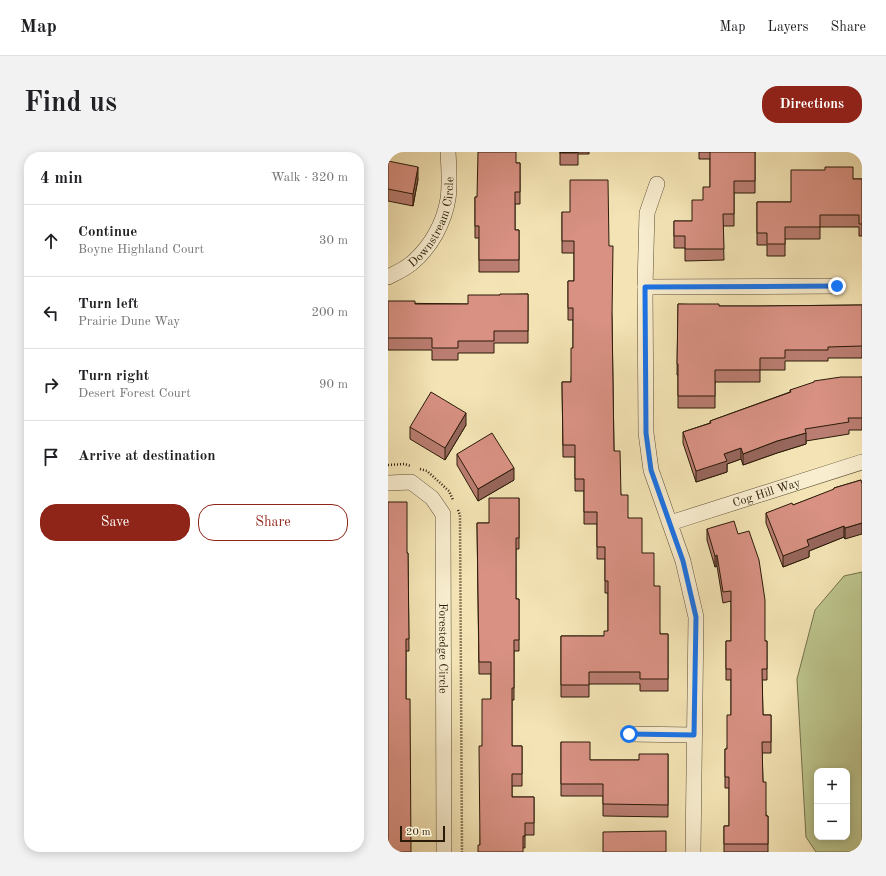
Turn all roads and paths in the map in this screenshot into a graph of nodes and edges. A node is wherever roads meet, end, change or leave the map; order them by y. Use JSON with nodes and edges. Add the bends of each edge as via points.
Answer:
{"nodes":[{"id":1,"x":448,"y":152,"type":"edge"},
{"id":2,"x":657,"y":184,"type":"dead end"},
{"id":3,"x":388,"y":277,"type":"edge"},
{"id":4,"x":837,"y":286,"type":"dead end"},
{"id":5,"x":645,"y":287,"type":"junction"},
{"id":6,"x":862,"y":462,"type":"edge"},
{"id":7,"x":388,"y":483,"type":"edge"},
{"id":8,"x":670,"y":523,"type":"junction"},
{"id":9,"x":629,"y":734,"type":"dead end"},
{"id":10,"x":694,"y":735,"type":"junction"},
{"id":11,"x":444,"y":852,"type":"edge"},
{"id":12,"x":692,"y":852,"type":"edge"}],
"edges":[{"from":1,"to":3,"type":"street","name":"Downstream Circle","via":[[448,198],[439,228],[412,263]]},
{"from":2,"to":5,"type":"street","via":[[647,213]]},
{"from":4,"to":5,"type":"street"},
{"from":5,"to":8,"type":"street","via":[[646,433],[651,470]]},
{"from":6,"to":8,"type":"street","name":"Cog Hill Way"},
{"from":7,"to":11,"type":"street","name":"Forestedge Circle","via":[[411,482],[432,498],[443,514]]},
{"from":8,"to":10,"type":"street","via":[[683,561],[696,617]]},
{"from":9,"to":10,"type":"street"},
{"from":10,"to":12,"type":"street"}]}
